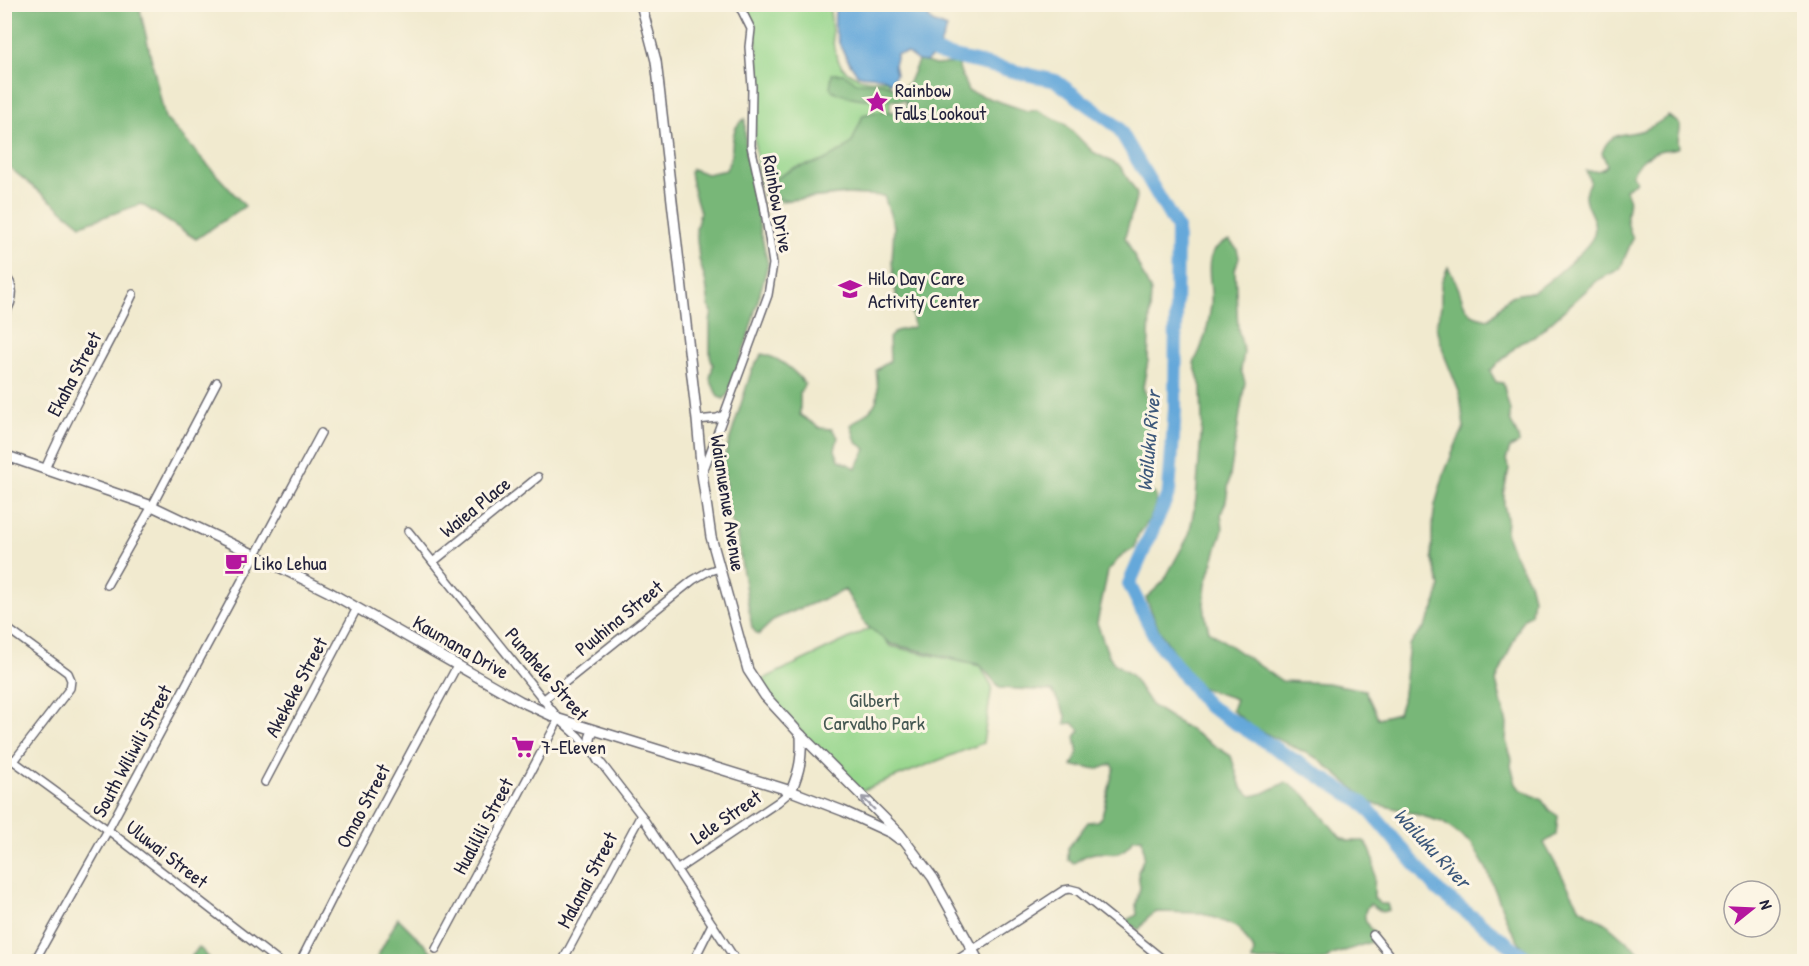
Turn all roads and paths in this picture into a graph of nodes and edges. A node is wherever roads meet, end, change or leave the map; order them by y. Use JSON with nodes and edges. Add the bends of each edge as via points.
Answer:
{"nodes":[{"id":1,"x":641,"y":4,"type":"edge"},
{"id":2,"x":736,"y":4,"type":"edge"},
{"id":3,"x":4,"y":274,"type":"edge"},
{"id":4,"x":133,"y":294,"type":"dead end"},
{"id":5,"x":4,"y":316,"type":"edge"},
{"id":6,"x":217,"y":382,"type":"dead end"},
{"id":7,"x":724,"y":415,"type":"junction"},
{"id":8,"x":697,"y":420,"type":"junction"},
{"id":9,"x":321,"y":433,"type":"dead end"},
{"id":10,"x":4,"y":455,"type":"edge"},
{"id":11,"x":45,"y":469,"type":"junction"},
{"id":12,"x":702,"y":474,"type":"junction"},
{"id":13,"x":538,"y":477,"type":"dead end"},
{"id":14,"x":152,"y":506,"type":"junction"},
{"id":15,"x":408,"y":531,"type":"dead end"},
{"id":16,"x":255,"y":555,"type":"junction"},
{"id":17,"x":433,"y":562,"type":"junction"},
{"id":18,"x":719,"y":568,"type":"junction"},
{"id":19,"x":107,"y":585,"type":"dead end"},
{"id":20,"x":357,"y":608,"type":"junction"},
{"id":21,"x":4,"y":626,"type":"edge"},
{"id":22,"x":457,"y":666,"type":"junction"},
{"id":23,"x":543,"y":700,"type":"junction"},
{"id":24,"x":559,"y":719,"type":"junction"},
{"id":25,"x":594,"y":731,"type":"junction"},
{"id":26,"x":801,"y":735,"type":"junction"},
{"id":27,"x":4,"y":754,"type":"edge"},
{"id":28,"x":14,"y":760,"type":"junction"},
{"id":29,"x":599,"y":760,"type":"junction"},
{"id":30,"x":265,"y":782,"type":"dead end"},
{"id":31,"x":791,"y":791,"type":"junction"},
{"id":32,"x":641,"y":814,"type":"junction"},
{"id":33,"x":108,"y":830,"type":"junction"},
{"id":34,"x":908,"y":845,"type":"junction"},
{"id":35,"x":678,"y":869,"type":"junction"},
{"id":36,"x":712,"y":924,"type":"junction"},
{"id":37,"x":1373,"y":935,"type":"dead end"},
{"id":38,"x":436,"y":949,"type":"dead end"},
{"id":39,"x":972,"y":950,"type":"junction"},
{"id":40,"x":34,"y":962,"type":"edge"},
{"id":41,"x":279,"y":962,"type":"edge"},
{"id":42,"x":300,"y":962,"type":"edge"},
{"id":43,"x":562,"y":962,"type":"edge"},
{"id":44,"x":693,"y":962,"type":"edge"},
{"id":45,"x":737,"y":962,"type":"edge"},
{"id":46,"x":954,"y":962,"type":"edge"},
{"id":47,"x":979,"y":962,"type":"edge"},
{"id":48,"x":1166,"y":962,"type":"edge"},
{"id":49,"x":1395,"y":962,"type":"edge"}],
"edges":[{"from":1,"to":8,"type":"street","name":"Waianuenue Avenue","via":[[656,61]]},
{"from":2,"to":7,"type":"street","name":"Rainbow Drive","via":[[751,29],[751,146],[772,264],[768,295]]},
{"from":3,"to":5,"type":"street","via":[[14,290],[12,304]]},
{"from":4,"to":11,"type":"street","name":"Ekaha Street"},
{"from":6,"to":14,"type":"street"},
{"from":7,"to":8,"type":"street"},
{"from":7,"to":12,"type":"street","name":"Rainbow Drive"},
{"from":8,"to":12,"type":"street","name":"Waianuenue Avenue"},
{"from":9,"to":16,"type":"street","name":"South Wiliwili Street"},
{"from":10,"to":11,"type":"street","name":"Kaumana Drive"},
{"from":11,"to":14,"type":"street","name":"Kaumana Drive"},
{"from":12,"to":18,"type":"street","name":"Waianuenue Avenue"},
{"from":13,"to":17,"type":"street","name":"Waiea Place"},
{"from":14,"to":16,"type":"street","name":"Kaumana Drive"},
{"from":14,"to":19,"type":"street"},
{"from":15,"to":17,"type":"street","name":"Punahele Street"},
{"from":16,"to":20,"type":"street","name":"Kaumana Drive"},
{"from":16,"to":33,"type":"street","name":"South Wiliwili Street"},
{"from":17,"to":23,"type":"street","name":"Punahele Street"},
{"from":18,"to":23,"type":"street","name":"Puuhina Street","via":[[693,580]]},
{"from":18,"to":26,"type":"street","name":"Waianuenue Avenue","via":[[748,670],[765,696]]},
{"from":20,"to":22,"type":"street","name":"Kaumana Drive"},
{"from":20,"to":30,"type":"street","name":"Akekeke Street"},
{"from":21,"to":28,"type":"street","via":[[68,673],[71,680],[70,688]]},
{"from":22,"to":24,"type":"street","name":"Kaumana Drive"},
{"from":22,"to":42,"type":"street","name":"Omao Street"},
{"from":23,"to":24,"type":"street","name":"Punahele Street"},
{"from":24,"to":25,"type":"street","name":"Kaumana Drive"},
{"from":24,"to":29,"type":"street","name":"Punahele Street"},
{"from":24,"to":38,"type":"street","name":"Hualilili Street"},
{"from":25,"to":29,"type":"street","via":[[589,743]]},
{"from":25,"to":31,"type":"street","name":"Kaumana Drive"},
{"from":26,"to":31,"type":"street","via":[[800,771]]},
{"from":34,"to":26,"type":"street","name":"Waianuenue Avenue","one_way":true},
{"from":27,"to":28,"type":"street","name":"Uluwai Street"},
{"from":28,"to":33,"type":"street","name":"Uluwai Street"},
{"from":29,"to":32,"type":"street","name":"Punahele Street"},
{"from":31,"to":34,"type":"street","name":"Kaumana Drive","via":[[891,833]]},
{"from":31,"to":35,"type":"street","name":"Lele Street"},
{"from":32,"to":35,"type":"street","name":"Punahele Street"},
{"from":32,"to":43,"type":"street","name":"Malanai Street"},
{"from":33,"to":40,"type":"street","name":"South Wiliwili Street"},
{"from":33,"to":41,"type":"street","name":"Uluwai Street"},
{"from":34,"to":39,"type":"street","name":"Waianuenue Avenue","via":[[933,878]]},
{"from":35,"to":36,"type":"street","name":"Punahele Street"},
{"from":36,"to":44,"type":"street"},
{"from":36,"to":45,"type":"street","name":"Punahele Street"},
{"from":37,"to":49,"type":"street"},
{"from":39,"to":46,"type":"street"},
{"from":39,"to":47,"type":"street","name":"Waianuenue Avenue"},
{"from":39,"to":48,"type":"street","via":[[1070,889],[1078,891]]}]}
